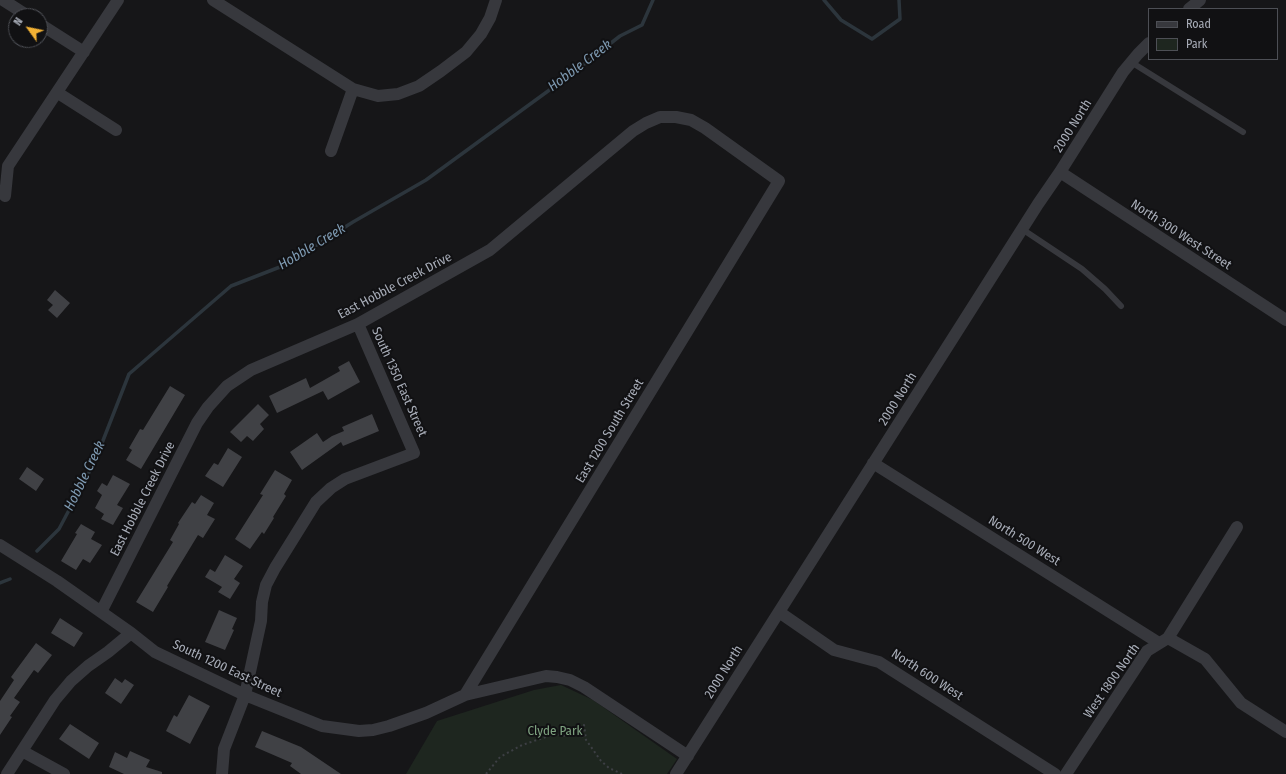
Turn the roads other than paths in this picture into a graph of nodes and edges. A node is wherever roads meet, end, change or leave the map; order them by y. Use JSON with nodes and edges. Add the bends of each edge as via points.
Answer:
{"nodes":[{"id":1,"x":3,"y":0,"type":"edge"},
{"id":2,"x":118,"y":0,"type":"edge"},
{"id":3,"x":496,"y":0,"type":"edge"},
{"id":4,"x":1200,"y":0,"type":"edge"},
{"id":5,"x":222,"y":2,"type":"edge"},
{"id":6,"x":16,"y":8,"type":"edge"},
{"id":7,"x":1190,"y":8,"type":"edge"},
{"id":8,"x":48,"y":29,"type":"edge"},
{"id":9,"x":1148,"y":43,"type":"edge"},
{"id":10,"x":84,"y":52,"type":"junction"},
{"id":11,"x":1131,"y":62,"type":"junction"},
{"id":12,"x":353,"y":89,"type":"junction"},
{"id":13,"x":58,"y":92,"type":"junction"},
{"id":14,"x":116,"y":130,"type":"dead end"},
{"id":15,"x":1243,"y":132,"type":"dead end"},
{"id":16,"x":331,"y":151,"type":"dead end"},
{"id":17,"x":1060,"y":172,"type":"junction"},
{"id":18,"x":779,"y":181,"type":"joint"},
{"id":19,"x":5,"y":196,"type":"dead end"},
{"id":20,"x":1022,"y":229,"type":"junction"},
{"id":21,"x":1121,"y":306,"type":"dead end"},
{"id":22,"x":1286,"y":320,"type":"edge"},
{"id":23,"x":358,"y":324,"type":"junction"},
{"id":24,"x":873,"y":463,"type":"junction"},
{"id":25,"x":1237,"y":528,"type":"dead end"},
{"id":26,"x":0,"y":545,"type":"edge"},
{"id":27,"x":101,"y":612,"type":"junction"},
{"id":28,"x":779,"y":612,"type":"junction"},
{"id":29,"x":131,"y":633,"type":"junction"},
{"id":30,"x":1164,"y":641,"type":"junction"},
{"id":31,"x":245,"y":695,"type":"junction"},
{"id":32,"x":465,"y":695,"type":"junction"},
{"id":33,"x":1286,"y":732,"type":"edge"},
{"id":34,"x":22,"y":751,"type":"junction"},
{"id":35,"x":688,"y":756,"type":"junction"},
{"id":36,"x":6,"y":769,"type":"edge"},
{"id":37,"x":64,"y":774,"type":"edge"},
{"id":38,"x":222,"y":774,"type":"edge"},
{"id":39,"x":676,"y":774,"type":"edge"},
{"id":40,"x":1055,"y":774,"type":"edge"},
{"id":41,"x":1066,"y":774,"type":"edge"}],
"edges":[{"from":1,"to":6,"type":"street"},
{"from":2,"to":10,"type":"street"},
{"from":3,"to":12,"type":"street","via":[[481,34],[466,52],[419,86],[398,94],[378,96]]},
{"from":4,"to":7,"type":"street"},
{"from":5,"to":12,"type":"street"},
{"from":8,"to":10,"type":"street"},
{"from":9,"to":11,"type":"street","name":"2000 North"},
{"from":10,"to":13,"type":"street"},
{"from":11,"to":15,"type":"lane"},
{"from":11,"to":17,"type":"street","name":"2000 North"},
{"from":12,"to":16,"type":"street"},
{"from":13,"to":14,"type":"street"},
{"from":13,"to":19,"type":"street","via":[[8,166]]},
{"from":17,"to":20,"type":"street","name":"2000 North"},
{"from":17,"to":22,"type":"street","name":"North 300 West Street"},
{"from":18,"to":23,"type":"street","name":"East Hobble Creek Drive","via":[[691,120],[660,117],[633,131],[490,250]]},
{"from":18,"to":32,"type":"street","name":"East 1200 South Street"},
{"from":20,"to":21,"type":"lane","via":[[1082,270]]},
{"from":20,"to":24,"type":"street","name":"2000 North"},
{"from":23,"to":27,"type":"street","name":"East Hobble Creek Drive","via":[[251,370],[227,386],[208,407],[197,423]]},
{"from":23,"to":31,"type":"street","name":"South 1350 East Street","via":[[414,452],[345,479],[316,502],[266,585]]},
{"from":24,"to":28,"type":"street","name":"2000 North"},
{"from":24,"to":30,"type":"street","name":"North 500 West"},
{"from":25,"to":30,"type":"street","name":"West 1800 North"},
{"from":26,"to":27,"type":"street","name":"South 1200 East Street"},
{"from":27,"to":29,"type":"street","name":"South 1200 East Street"},
{"from":28,"to":35,"type":"street","name":"2000 North"},
{"from":28,"to":40,"type":"street","name":"North 600 West","via":[[834,650],[879,662]]},
{"from":29,"to":31,"type":"street","name":"South 1200 East Street","via":[[155,652]]},
{"from":29,"to":34,"type":"street","via":[[71,681],[55,700]]},
{"from":30,"to":33,"type":"street","name":"North 500 West","via":[[1205,659],[1241,703]]},
{"from":30,"to":41,"type":"street","name":"West 1800 North","via":[[1147,650]]},
{"from":31,"to":32,"type":"street","name":"South 1200 East Street","via":[[322,726],[359,731],[389,726],[439,708]]},
{"from":31,"to":38,"type":"street","via":[[224,749]]},
{"from":32,"to":35,"type":"street","name":"South 1200 East Street","via":[[546,676],[570,680],[590,690]]},
{"from":34,"to":36,"type":"street"},
{"from":34,"to":37,"type":"street"},
{"from":35,"to":39,"type":"street","name":"2000 North"}]}
